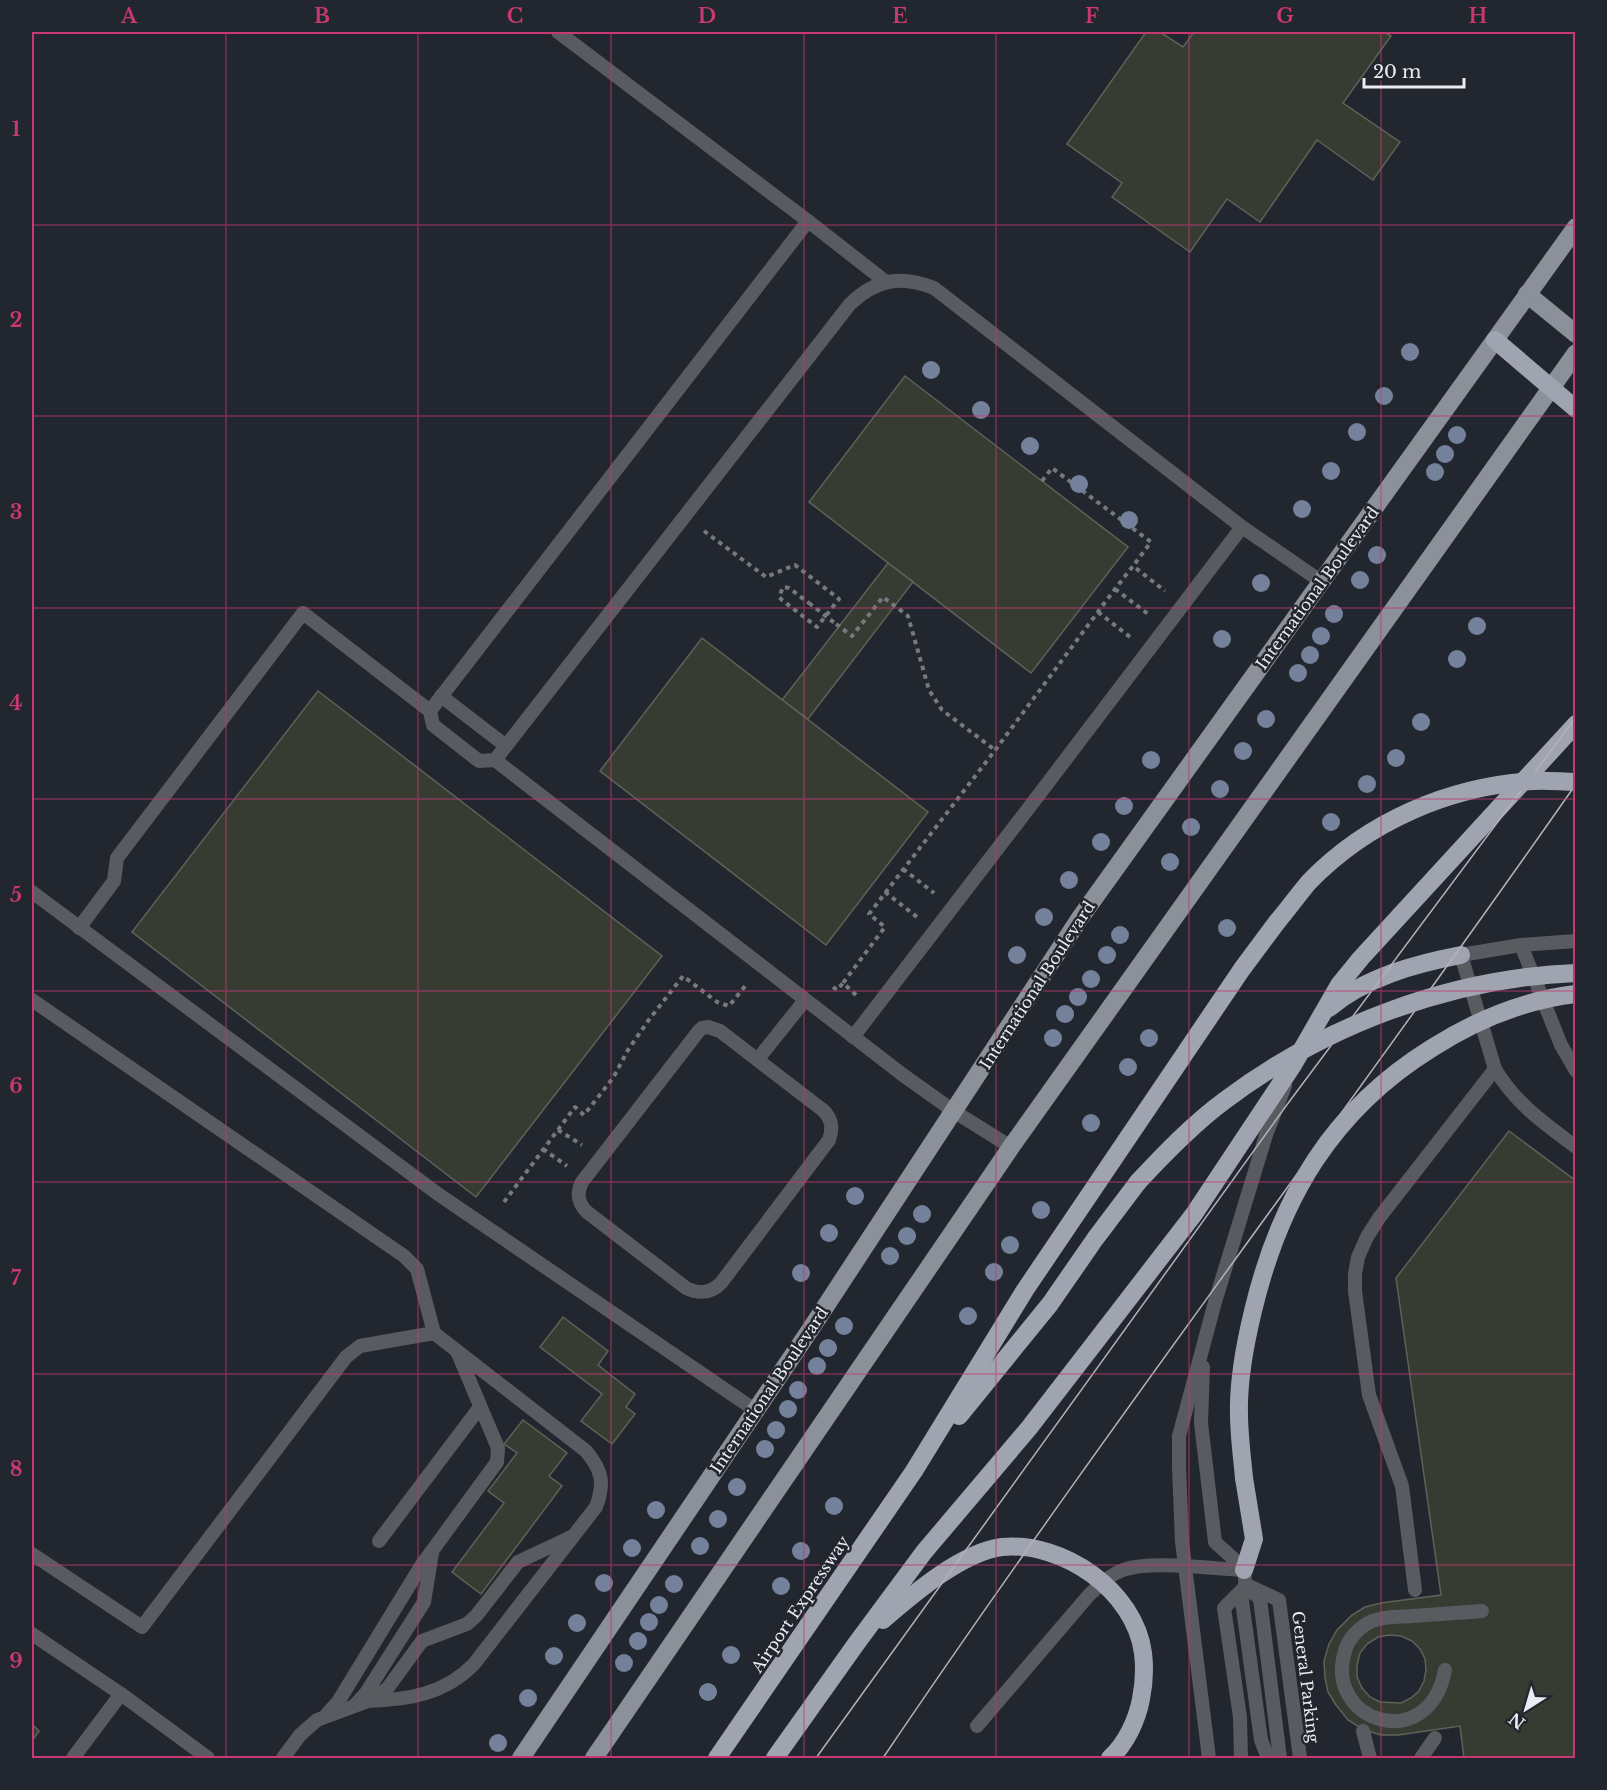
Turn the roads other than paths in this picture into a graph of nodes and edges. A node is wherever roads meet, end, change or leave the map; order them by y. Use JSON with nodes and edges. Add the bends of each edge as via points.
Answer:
{"nodes":[{"id":1,"x":558,"y":32,"type":"edge"},
{"id":2,"x":808,"y":221,"type":"junction"},
{"id":3,"x":1575,"y":226,"type":"edge"},
{"id":4,"x":886,"y":282,"type":"junction"},
{"id":5,"x":1527,"y":294,"type":"junction"},
{"id":6,"x":1575,"y":334,"type":"edge"},
{"id":7,"x":1495,"y":340,"type":"junction"},
{"id":8,"x":1575,"y":353,"type":"edge"},
{"id":9,"x":1552,"y":387,"type":"junction"},
{"id":10,"x":1575,"y":409,"type":"edge"},
{"id":11,"x":1242,"y":526,"type":"junction"},
{"id":12,"x":1322,"y":582,"type":"junction"},
{"id":13,"x":441,"y":696,"type":"junction"},
{"id":14,"x":430,"y":711,"type":"junction"},
{"id":15,"x":1575,"y":724,"type":"edge"},
{"id":16,"x":506,"y":746,"type":"junction"},
{"id":17,"x":495,"y":760,"type":"junction"},
{"id":18,"x":1575,"y":782,"type":"edge"},
{"id":19,"x":32,"y":892,"type":"edge"},
{"id":20,"x":79,"y":928,"type":"junction"},
{"id":21,"x":1575,"y":941,"type":"edge"},
{"id":22,"x":1521,"y":945,"type":"junction"},
{"id":23,"x":1461,"y":955,"type":"junction"},
{"id":24,"x":1575,"y":973,"type":"edge"},
{"id":25,"x":1575,"y":994,"type":"edge"},
{"id":26,"x":32,"y":1000,"type":"edge"},
{"id":27,"x":805,"y":1000,"type":"junction"},
{"id":28,"x":1321,"y":1015,"type":"junction"},
{"id":29,"x":853,"y":1037,"type":"junction"},
{"id":30,"x":758,"y":1059,"type":"junction"},
{"id":31,"x":1293,"y":1065,"type":"junction"},
{"id":32,"x":1495,"y":1069,"type":"junction"},
{"id":33,"x":1575,"y":1071,"type":"edge"},
{"id":34,"x":955,"y":1112,"type":"junction"},
{"id":35,"x":1575,"y":1147,"type":"edge"},
{"id":36,"x":1011,"y":1148,"type":"junction"},
{"id":37,"x":434,"y":1333,"type":"junction"},
{"id":38,"x":1204,"y":1347,"type":"junction"},
{"id":39,"x":457,"y":1351,"type":"junction"},
{"id":40,"x":480,"y":1407,"type":"junction"},
{"id":41,"x":755,"y":1410,"type":"junction"},
{"id":42,"x":914,"y":1471,"type":"junction"},
{"id":43,"x":383,"y":1536,"type":"dead end"},
{"id":44,"x":573,"y":1536,"type":"junction"},
{"id":45,"x":433,"y":1551,"type":"junction"},
{"id":46,"x":32,"y":1554,"type":"edge"},
{"id":47,"x":1185,"y":1567,"type":"junction"},
{"id":48,"x":1245,"y":1578,"type":"junction"},
{"id":49,"x":1103,"y":1582,"type":"junction"},
{"id":50,"x":1415,"y":1590,"type":"dead end"},
{"id":51,"x":1482,"y":1611,"type":"dead end"},
{"id":52,"x":32,"y":1634,"type":"edge"},
{"id":53,"x":856,"y":1644,"type":"junction"},
{"id":54,"x":1445,"y":1670,"type":"dead end"},
{"id":55,"x":121,"y":1694,"type":"junction"},
{"id":56,"x":368,"y":1701,"type":"junction"},
{"id":57,"x":353,"y":1706,"type":"junction"},
{"id":58,"x":327,"y":1714,"type":"junction"},
{"id":59,"x":977,"y":1726,"type":"dead end"},
{"id":60,"x":1363,"y":1731,"type":"dead end"},
{"id":61,"x":1435,"y":1738,"type":"dead end"},
{"id":62,"x":73,"y":1758,"type":"edge"},
{"id":63,"x":208,"y":1758,"type":"edge"},
{"id":64,"x":283,"y":1758,"type":"edge"},
{"id":65,"x":521,"y":1758,"type":"edge"},
{"id":66,"x":594,"y":1758,"type":"edge"},
{"id":67,"x":717,"y":1758,"type":"edge"},
{"id":68,"x":775,"y":1758,"type":"edge"},
{"id":69,"x":1110,"y":1758,"type":"edge"},
{"id":70,"x":1209,"y":1758,"type":"edge"},
{"id":71,"x":1241,"y":1758,"type":"edge"},
{"id":72,"x":1268,"y":1758,"type":"edge"},
{"id":73,"x":1280,"y":1758,"type":"edge"},
{"id":74,"x":1300,"y":1758,"type":"edge"},
{"id":75,"x":1370,"y":1758,"type":"edge"},
{"id":76,"x":1421,"y":1758,"type":"edge"}],
"edges":[{"from":1,"to":2,"type":"lane"},
{"from":2,"to":4,"type":"lane"},
{"from":2,"to":13,"type":"lane"},
{"from":3,"to":5,"type":"main road","name":"International Boulevard"},
{"from":4,"to":11,"type":"lane","via":[[920,283],[934,288]]},
{"from":4,"to":16,"type":"lane","via":[[873,286],[850,304]]},
{"from":5,"to":6,"type":"main road"},
{"from":5,"to":7,"type":"main road","name":"International Boulevard"},
{"from":7,"to":9,"type":"highway"},
{"from":7,"to":12,"type":"main road","name":"International Boulevard"},
{"from":8,"to":9,"type":"main road"},
{"from":9,"to":10,"type":"highway"},
{"from":9,"to":36,"type":"main road"},
{"from":11,"to":12,"type":"lane"},
{"from":11,"to":29,"type":"lane"},
{"from":12,"to":34,"type":"main road","name":"International Boulevard","via":[[1080,918]]},
{"from":13,"to":14,"type":"lane"},
{"from":13,"to":16,"type":"lane"},
{"from":14,"to":17,"type":"lane","via":[[433,725],[479,761]]},
{"from":14,"to":20,"type":"lane","via":[[303,613],[117,858],[114,881]]},
{"from":15,"to":28,"type":"highway","via":[[1361,958]]},
{"from":16,"to":17,"type":"lane"},
{"from":17,"to":27,"type":"lane"},
{"from":18,"to":42,"type":"highway","bridge":true,"via":[[1485,786],[1436,800],[1390,821],[1347,848],[1317,875],[1235,979],[1025,1290]]},
{"from":19,"to":20,"type":"lane"},
{"from":20,"to":41,"type":"lane","via":[[438,1194]]},
{"from":21,"to":22,"type":"lane"},
{"from":22,"to":23,"type":"lane"},
{"from":22,"to":33,"type":"lane","via":[[1561,1046]]},
{"from":23,"to":28,"type":"highway","via":[[1427,962],[1361,986]]},
{"from":23,"to":32,"type":"lane"},
{"from":24,"to":42,"type":"highway","bridge":true,"via":[[1506,979],[1409,1004],[1342,1031],[1273,1068],[1224,1101],[1138,1182],[1050,1304]]},
{"from":25,"to":48,"type":"highway","bridge":true,"via":[[1480,1020],[1409,1062],[1344,1121],[1304,1176],[1277,1232],[1251,1316],[1244,1356],[1239,1412],[1254,1539]]},
{"from":26,"to":37,"type":"lane","via":[[404,1256],[417,1269]]},
{"from":27,"to":29,"type":"lane"},
{"from":27,"to":30,"type":"lane"},
{"from":28,"to":31,"type":"highway"},
{"from":29,"to":34,"type":"lane"},
{"from":30,"to":30,"type":"lane","via":[[825,1111],[832,1133],[721,1283],[715,1289],[696,1293],[586,1212],[578,1190],[702,1028],[720,1031]]},
{"from":31,"to":38,"type":"lane","via":[[1266,1135]]},
{"from":31,"to":53,"type":"highway","via":[[1194,1214],[1037,1419],[924,1552]]},
{"from":32,"to":35,"type":"lane","via":[[1524,1108]]},
{"from":32,"to":50,"type":"lane","via":[[1379,1218],[1362,1247],[1355,1274],[1368,1395],[1402,1486]]},
{"from":34,"to":36,"type":"lane"},
{"from":34,"to":41,"type":"main road","name":"International Boulevard"},
{"from":36,"to":66,"type":"main road"},
{"from":37,"to":39,"type":"lane"},
{"from":37,"to":46,"type":"lane","via":[[360,1346],[346,1357],[142,1627]]},
{"from":38,"to":47,"type":"lane","via":[[1179,1436]]},
{"from":38,"to":48,"type":"lane","name":"General Parking","via":[[1202,1423],[1215,1542]]},
{"from":39,"to":40,"type":"lane"},
{"from":39,"to":44,"type":"lane","via":[[586,1450],[596,1464],[602,1479],[601,1494],[596,1507]]},
{"from":40,"to":43,"type":"lane"},
{"from":40,"to":45,"type":"lane","via":[[498,1448],[498,1462]]},
{"from":41,"to":65,"type":"main road","name":"International Boulevard"},
{"from":42,"to":67,"type":"highway","name":"Airport Expressway"},
{"from":44,"to":56,"type":"lane","via":[[518,1562],[476,1616],[456,1630],[422,1641],[387,1689]]},
{"from":44,"to":56,"type":"lane","via":[[463,1675],[435,1691],[404,1699]]},
{"from":45,"to":57,"type":"lane","via":[[424,1602],[366,1693]]},
{"from":45,"to":58,"type":"lane"},
{"from":47,"to":48,"type":"lane"},
{"from":47,"to":49,"type":"lane","via":[[1140,1566],[1122,1570]]},
{"from":47,"to":70,"type":"lane"},
{"from":48,"to":71,"type":"lane","via":[[1224,1608],[1240,1717]]},
{"from":48,"to":72,"type":"lane","via":[[1242,1601],[1261,1740]]},
{"from":48,"to":73,"type":"lane","name":"General Parking","via":[[1260,1599]]},
{"from":48,"to":74,"type":"lane","name":"General Parking","via":[[1279,1600]]},
{"from":49,"to":53,"type":"highway","via":[[1050,1553],[1002,1547],[983,1552],[919,1589]]},
{"from":49,"to":59,"type":"lane"},
{"from":49,"to":69,"type":"highway","via":[[1122,1604],[1143,1651],[1139,1710],[1129,1734]]},
{"from":51,"to":54,"type":"lane","via":[[1372,1621],[1357,1631],[1346,1646],[1341,1663],[1342,1681],[1361,1711],[1392,1721],[1423,1712],[1442,1686]]},
{"from":52,"to":55,"type":"lane"},
{"from":53,"to":68,"type":"highway"},
{"from":55,"to":62,"type":"lane"},
{"from":55,"to":63,"type":"lane"},
{"from":56,"to":57,"type":"lane"},
{"from":57,"to":58,"type":"lane"},
{"from":58,"to":64,"type":"lane","via":[[308,1727]]},
{"from":60,"to":75,"type":"lane"},
{"from":61,"to":76,"type":"lane"}]}
